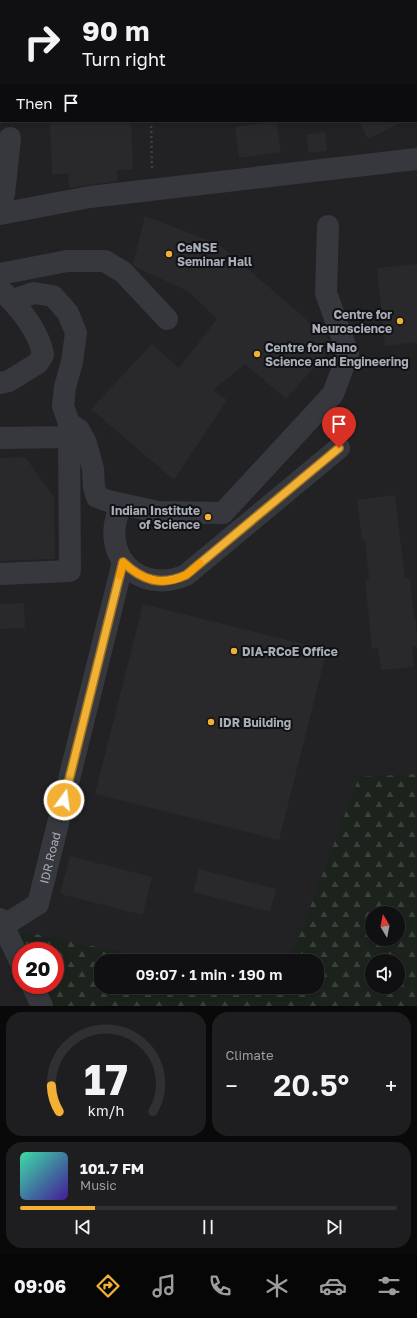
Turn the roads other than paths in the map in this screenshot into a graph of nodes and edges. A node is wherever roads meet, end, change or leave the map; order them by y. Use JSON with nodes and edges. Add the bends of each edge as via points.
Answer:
{"nodes":[{"id":1,"x":10,"y":138,"type":"dead end"},
{"id":2,"x":417,"y":160,"type":"edge"},
{"id":3,"x":0,"y":202,"type":"edge"},
{"id":4,"x":0,"y":214,"type":"edge"},
{"id":5,"x":328,"y":226,"type":"dead end"},
{"id":6,"x":0,"y":274,"type":"edge"},
{"id":7,"x":6,"y":294,"type":"edge"},
{"id":8,"x":167,"y":319,"type":"dead end"},
{"id":9,"x":0,"y":383,"type":"edge"},
{"id":10,"x":0,"y":438,"type":"edge"},
{"id":11,"x":339,"y":448,"type":"dead end"},
{"id":12,"x":122,"y":504,"type":"junction"},
{"id":13,"x":123,"y":562,"type":"junction"},
{"id":14,"x":0,"y":574,"type":"edge"},
{"id":15,"x":2,"y":922,"type":"edge"},
{"id":16,"x":12,"y":944,"type":"edge"},
{"id":17,"x":36,"y":994,"type":"edge"},
{"id":18,"x":42,"y":1006,"type":"edge"}],
"edges":[{"from":1,"to":3,"type":"lane","via":[[4,194]]},
{"from":2,"to":4,"type":"lane","via":[[90,197]]},
{"from":5,"to":12,"type":"lane","via":[[326,293],[348,354],[333,394],[223,513],[158,512]]},
{"from":6,"to":8,"type":"lane","via":[[67,261],[105,261],[123,272]]},
{"from":7,"to":9,"type":"lane","via":[[23,314],[41,345],[43,356],[38,363],[10,381]]},
{"from":7,"to":12,"type":"lane","via":[[34,293],[53,296],[68,312],[76,332],[63,406],[69,423],[80,430],[86,444],[93,469],[96,497]]},
{"from":10,"to":14,"type":"lane","via":[[69,437],[70,571]]},
{"from":11,"to":13,"type":"lane","via":[[186,575],[176,580],[152,580],[141,576]]},
{"from":12,"to":13,"type":"lane","via":[[114,523],[114,533],[115,544]]},
{"from":13,"to":15,"type":"lane","name":"IDR Road","via":[[38,904]]},
{"from":15,"to":16,"type":"lane"},
{"from":17,"to":18,"type":"lane"}]}
